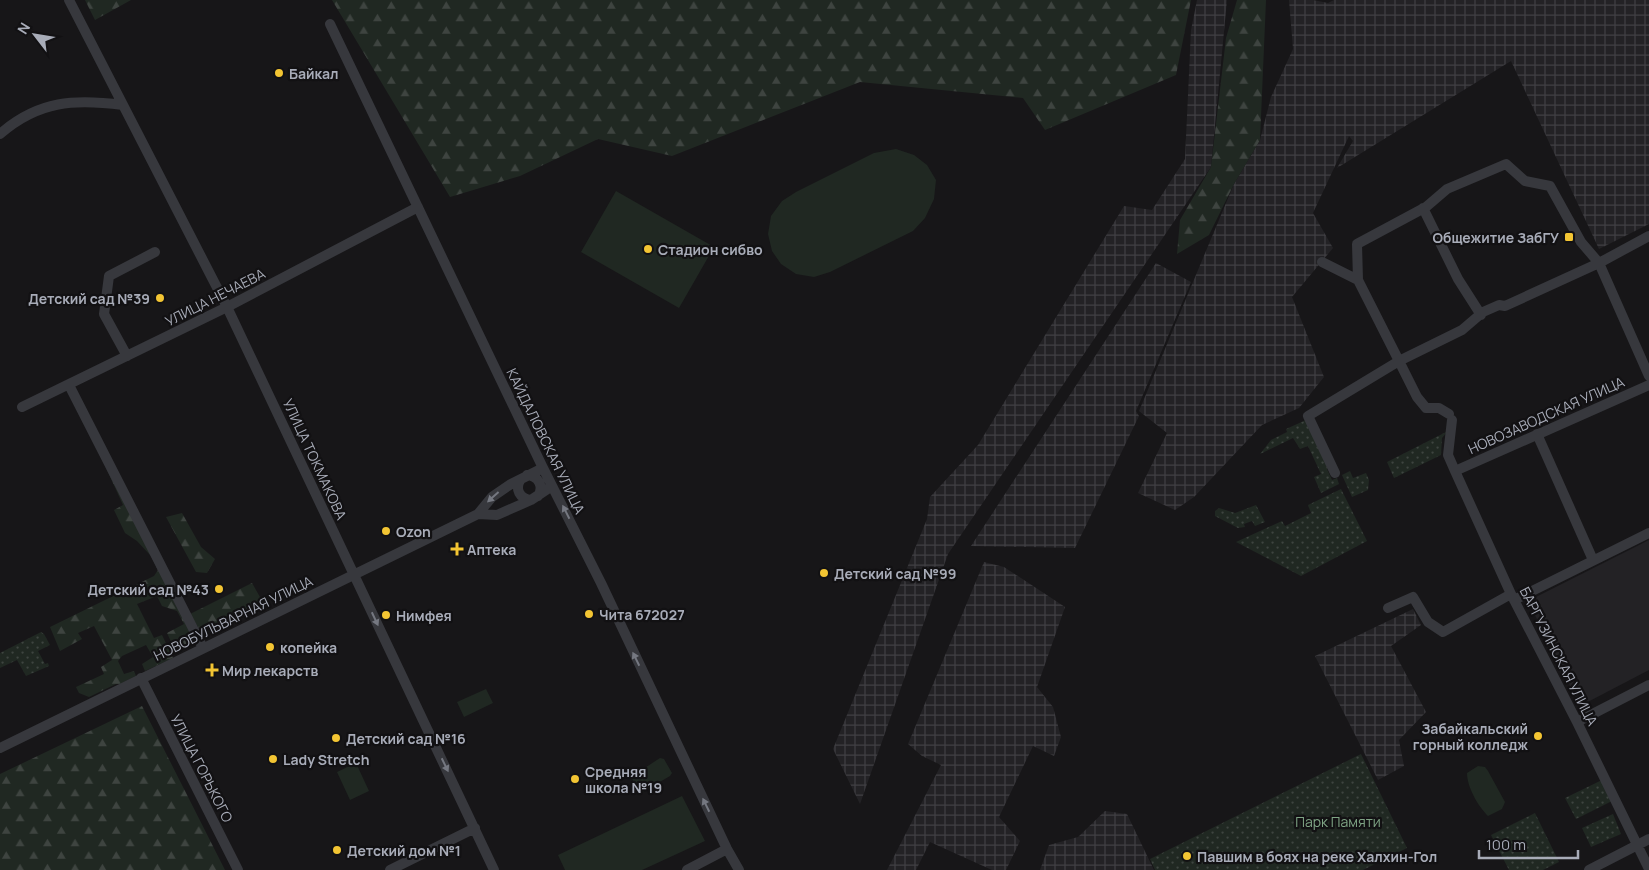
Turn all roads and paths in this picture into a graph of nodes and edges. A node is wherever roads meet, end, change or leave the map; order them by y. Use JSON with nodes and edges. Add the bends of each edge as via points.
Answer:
{"nodes":[{"id":1,"x":69,"y":0,"type":"edge"},
{"id":2,"x":330,"y":24,"type":"dead end"},
{"id":3,"x":123,"y":105,"type":"junction"},
{"id":4,"x":0,"y":134,"type":"edge"},
{"id":5,"x":418,"y":207,"type":"junction"},
{"id":6,"x":1423,"y":208,"type":"junction"},
{"id":7,"x":1649,"y":236,"type":"edge"},
{"id":8,"x":155,"y":252,"type":"dead end"},
{"id":9,"x":1322,"y":262,"type":"dead end"},
{"id":10,"x":1599,"y":263,"type":"junction"},
{"id":11,"x":1358,"y":280,"type":"junction"},
{"id":12,"x":227,"y":307,"type":"junction"},
{"id":13,"x":1480,"y":315,"type":"junction"},
{"id":14,"x":127,"y":356,"type":"junction"},
{"id":15,"x":1399,"y":361,"type":"junction"},
{"id":16,"x":1649,"y":376,"type":"edge"},
{"id":17,"x":69,"y":385,"type":"junction"},
{"id":18,"x":1649,"y":385,"type":"edge"},
{"id":19,"x":22,"y":407,"type":"dead end"},
{"id":20,"x":1537,"y":434,"type":"junction"},
{"id":21,"x":543,"y":468,"type":"junction"},
{"id":22,"x":1455,"y":471,"type":"junction"},
{"id":23,"x":1335,"y":473,"type":"dead end"},
{"id":24,"x":524,"y":477,"type":"junction"},
{"id":25,"x":552,"y":486,"type":"junction"},
{"id":26,"x":535,"y":498,"type":"junction"},
{"id":27,"x":478,"y":514,"type":"junction"},
{"id":28,"x":1649,"y":533,"type":"edge"},
{"id":29,"x":1593,"y":560,"type":"junction"},
{"id":30,"x":354,"y":574,"type":"junction"},
{"id":31,"x":1513,"y":597,"type":"junction"},
{"id":32,"x":1388,"y":608,"type":"dead end"},
{"id":33,"x":203,"y":648,"type":"junction"},
{"id":34,"x":141,"y":678,"type":"junction"},
{"id":35,"x":1649,"y":685,"type":"edge"},
{"id":36,"x":1577,"y":722,"type":"junction"},
{"id":37,"x":0,"y":748,"type":"edge"},
{"id":38,"x":475,"y":828,"type":"junction"},
{"id":39,"x":1649,"y":839,"type":"edge"},
{"id":40,"x":1637,"y":845,"type":"junction"},
{"id":41,"x":727,"y":849,"type":"junction"},
{"id":42,"x":1649,"y":869,"type":"edge"},
{"id":43,"x":238,"y":870,"type":"edge"},
{"id":44,"x":390,"y":870,"type":"edge"},
{"id":45,"x":494,"y":870,"type":"edge"},
{"id":46,"x":687,"y":870,"type":"edge"},
{"id":47,"x":739,"y":870,"type":"edge"},
{"id":48,"x":1588,"y":870,"type":"edge"}],
"edges":[{"from":1,"to":3,"type":"street","name":"УЛИЦА ТОКМАКОВА"},
{"from":2,"to":5,"type":"street","name":"КАЙДАЛОВСКАЯ УЛИЦА"},
{"from":3,"to":4,"type":"street","via":[[97,102],[54,104],[34,111]]},
{"from":3,"to":12,"type":"street","name":"УЛИЦА ТОКМАКОВА"},
{"from":5,"to":12,"type":"street","name":"УЛИЦА НЕЧАЕВА"},
{"from":5,"to":21,"type":"street","name":"КАЙДАЛОВСКАЯ УЛИЦА"},
{"from":6,"to":10,"type":"street","via":[[1447,189],[1506,164],[1525,181],[1550,186],[1581,242]]},
{"from":6,"to":11,"type":"street","via":[[1357,244]]},
{"from":6,"to":13,"type":"street"},
{"from":7,"to":10,"type":"street"},
{"from":8,"to":14,"type":"street","via":[[109,276],[104,314]]},
{"from":9,"to":11,"type":"street"},
{"from":10,"to":13,"type":"street"},
{"from":10,"to":16,"type":"street"},
{"from":11,"to":15,"type":"street"},
{"from":12,"to":14,"type":"street","name":"УЛИЦА НЕЧАЕВА"},
{"from":12,"to":30,"type":"street","name":"УЛИЦА ТОКМАКОВА"},
{"from":13,"to":15,"type":"street","via":[[1462,330]]},
{"from":14,"to":17,"type":"street","name":"УЛИЦА НЕЧАЕВА"},
{"from":15,"to":22,"type":"street","name":"БАРГУЗИНСКАЯ УЛИЦА","via":[[1426,408],[1439,408],[1451,417],[1448,455]]},
{"from":15,"to":23,"type":"street","via":[[1308,416]]},
{"from":17,"to":19,"type":"street","name":"УЛИЦА НЕЧАЕВА"},
{"from":17,"to":33,"type":"street"},
{"from":18,"to":20,"type":"street","name":"НОВОЗАВОДСКАЯ УЛИЦА"},
{"from":20,"to":22,"type":"street","name":"НОВОЗАВОДСКАЯ УЛИЦА"},
{"from":20,"to":29,"type":"street"},
{"from":21,"to":24,"type":"street"},
{"from":21,"to":25,"type":"street","name":"КАЙДАЛОВСКАЯ УЛИЦА"},
{"from":22,"to":31,"type":"street","name":"БАРГУЗИНСКАЯ УЛИЦА"},
{"from":24,"to":26,"type":"street","via":[[518,486],[520,495]]},
{"from":24,"to":26,"type":"street","via":[[539,480],[541,489]]},
{"from":24,"to":27,"type":"street","one_way":true,"via":[[492,497]]},
{"from":25,"to":26,"type":"street"},
{"from":41,"to":25,"type":"street","name":"КАЙДАЛОВСКАЯ УЛИЦА","one_way":true},
{"from":26,"to":27,"type":"street","via":[[497,515]]},
{"from":27,"to":30,"type":"street","name":"НОВОБУЛЬВАРНАЯ УЛИЦА"},
{"from":28,"to":29,"type":"street"},
{"from":29,"to":31,"type":"street"},
{"from":30,"to":33,"type":"street","name":"НОВОБУЛЬВАРНАЯ УЛИЦА"},
{"from":30,"to":38,"type":"street","name":"УЛИЦА ТОКМАКОВА","one_way":true},
{"from":31,"to":32,"type":"street","via":[[1443,632],[1428,622],[1413,596]]},
{"from":31,"to":36,"type":"street","name":"БАРГУЗИНСКАЯ УЛИЦА"},
{"from":33,"to":34,"type":"street","name":"НОВОБУЛЬВАРНАЯ УЛИЦА"},
{"from":34,"to":37,"type":"street","name":"НОВОБУЛЬВАРНАЯ УЛИЦА"},
{"from":34,"to":43,"type":"street","name":"УЛИЦА ГОРЬКОГО"},
{"from":35,"to":36,"type":"street"},
{"from":36,"to":40,"type":"street","name":"БАРГУЗИНСКАЯ УЛИЦА"},
{"from":38,"to":44,"type":"street"},
{"from":38,"to":45,"type":"street","name":"УЛИЦА ТОКМАКОВА"},
{"from":39,"to":40,"type":"street"},
{"from":40,"to":42,"type":"street","name":"БАРГУЗИНСКАЯ УЛИЦА"},
{"from":40,"to":48,"type":"street"},
{"from":41,"to":46,"type":"street"},
{"from":41,"to":47,"type":"street","name":"КАЙДАЛОВСКАЯ УЛИЦА"}]}
